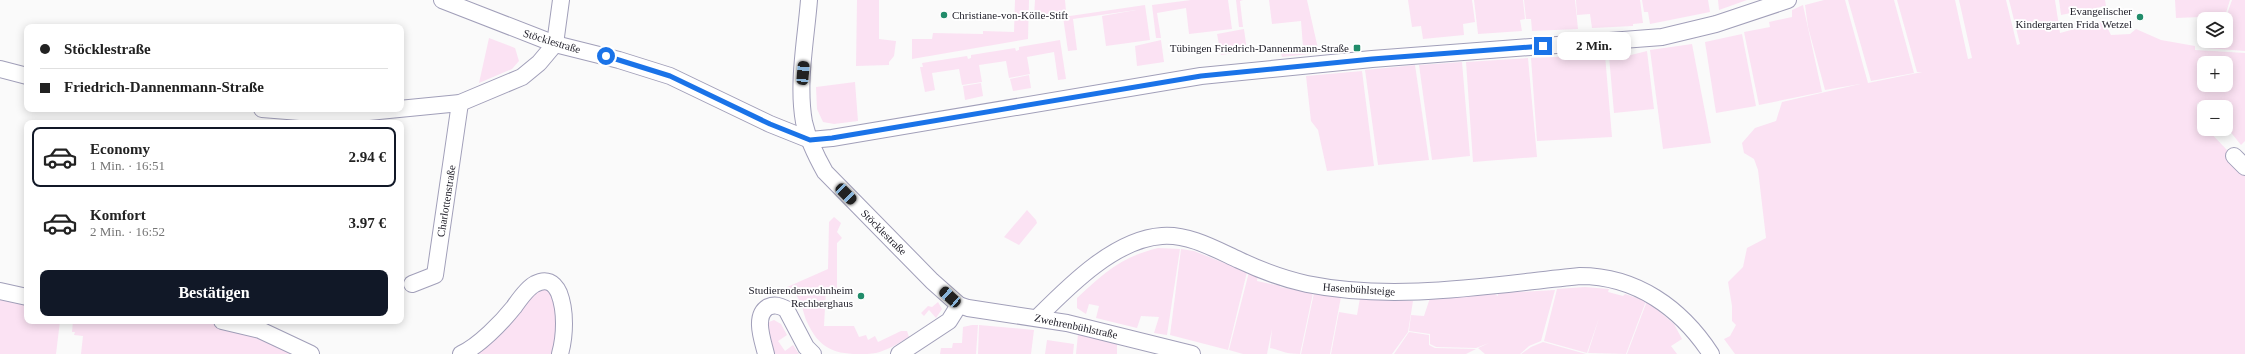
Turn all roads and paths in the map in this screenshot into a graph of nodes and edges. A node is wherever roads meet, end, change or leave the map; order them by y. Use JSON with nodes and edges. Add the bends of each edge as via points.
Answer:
{"nodes":[{"id":1,"x":442,"y":0,"type":"edge"},
{"id":2,"x":561,"y":0,"type":"edge"},
{"id":3,"x":809,"y":0,"type":"edge"},
{"id":4,"x":1788,"y":0,"type":"edge"},
{"id":5,"x":555,"y":44,"type":"junction"},
{"id":6,"x":0,"y":69,"type":"edge"},
{"id":7,"x":24,"y":75,"type":"edge"},
{"id":8,"x":460,"y":103,"type":"junction"},
{"id":9,"x":404,"y":109,"type":"edge"},
{"id":10,"x":300,"y":112,"type":"edge"},
{"id":11,"x":368,"y":112,"type":"edge"},
{"id":12,"x":810,"y":140,"type":"junction"},
{"id":13,"x":412,"y":284,"type":"dead end"},
{"id":14,"x":0,"y":292,"type":"edge"},
{"id":15,"x":24,"y":296,"type":"edge"},
{"id":16,"x":959,"y":305,"type":"junction"},
{"id":17,"x":1038,"y":317,"type":"junction"},
{"id":18,"x":235,"y":324,"type":"edge"},
{"id":19,"x":311,"y":354,"type":"edge"},
{"id":20,"x":461,"y":354,"type":"edge"},
{"id":21,"x":560,"y":354,"type":"edge"},
{"id":22,"x":766,"y":354,"type":"edge"},
{"id":23,"x":813,"y":354,"type":"edge"},
{"id":24,"x":899,"y":354,"type":"edge"},
{"id":25,"x":1192,"y":354,"type":"edge"},
{"id":26,"x":1711,"y":354,"type":"edge"}],
"edges":[{"from":1,"to":5,"type":"street","name":"Stöcklestraße"},
{"from":2,"to":5,"type":"street"},
{"from":3,"to":12,"type":"street","via":[[802,91],[804,122]]},
{"from":4,"to":12,"type":"street","via":[[1716,24],[1662,37],[1372,59],[1201,76]]},
{"from":5,"to":8,"type":"street","via":[[539,63],[522,77]]},
{"from":5,"to":12,"type":"street","name":"Stöcklestraße","via":[[670,76],[770,124]]},
{"from":6,"to":7,"type":"street"},
{"from":8,"to":9,"type":"street"},
{"from":8,"to":13,"type":"street","name":"Charlottenstraße","via":[[435,275]]},
{"from":10,"to":11,"type":"street","via":[[338,115]]},
{"from":12,"to":16,"type":"street","name":"Stöcklestraße","via":[[825,172]]},
{"from":14,"to":15,"type":"street"},
{"from":16,"to":17,"type":"street","name":"Zwehrenbühlstraße","via":[[991,312]]},
{"from":16,"to":24,"type":"street","via":[[949,321]]},
{"from":17,"to":25,"type":"street","name":"Zwehrenbühlstraße"},
{"from":17,"to":26,"type":"street","name":"Hasenbühlsteige","via":[[1061,293],[1104,260],[1132,244],[1161,236],[1185,238],[1202,243],[1279,276],[1334,288],[1426,291],[1595,276],[1619,281],[1657,297],[1680,316]]},
{"from":18,"to":19,"type":"street","via":[[260,330]]},
{"from":20,"to":21,"type":"street","via":[[491,331],[534,284],[547,281],[555,284],[563,311]]},
{"from":22,"to":23,"type":"street","via":[[760,324],[764,312],[773,305],[786,309],[806,348]]}]}
